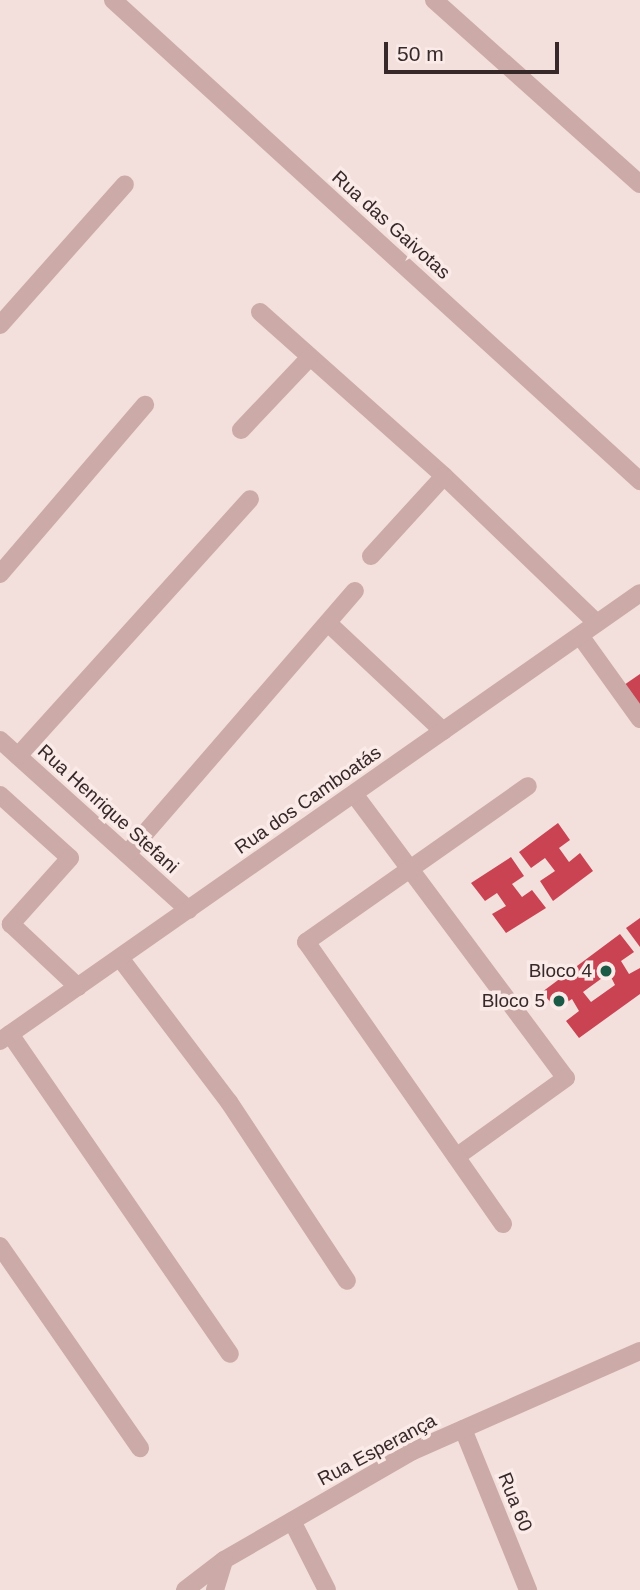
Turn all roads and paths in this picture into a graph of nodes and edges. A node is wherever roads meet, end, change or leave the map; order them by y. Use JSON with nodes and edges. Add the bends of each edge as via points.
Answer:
{"nodes":[{"id":1,"x":113,"y":0,"type":"edge"},
{"id":2,"x":434,"y":0,"type":"edge"},
{"id":3,"x":125,"y":184,"type":"dead end"},
{"id":4,"x":640,"y":184,"type":"edge"},
{"id":5,"x":260,"y":312,"type":"dead end"},
{"id":6,"x":0,"y":325,"type":"edge"},
{"id":7,"x":309,"y":358,"type":"junction"},
{"id":8,"x":145,"y":405,"type":"dead end"},
{"id":9,"x":241,"y":430,"type":"dead end"},
{"id":10,"x":444,"y":476,"type":"junction"},
{"id":11,"x":640,"y":481,"type":"edge"},
{"id":12,"x":250,"y":499,"type":"dead end"},
{"id":13,"x":371,"y":556,"type":"dead end"},
{"id":14,"x":0,"y":574,"type":"edge"},
{"id":15,"x":355,"y":591,"type":"dead end"},
{"id":16,"x":640,"y":593,"type":"edge"},
{"id":17,"x":328,"y":623,"type":"junction"},
{"id":18,"x":597,"y":623,"type":"junction"},
{"id":19,"x":581,"y":637,"type":"junction"},
{"id":20,"x":640,"y":719,"type":"edge"},
{"id":21,"x":443,"y":731,"type":"junction"},
{"id":22,"x":0,"y":740,"type":"edge"},
{"id":23,"x":18,"y":756,"type":"junction"},
{"id":24,"x":528,"y":786,"type":"dead end"},
{"id":25,"x":354,"y":794,"type":"junction"},
{"id":26,"x":0,"y":795,"type":"edge"},
{"id":27,"x":127,"y":854,"type":"junction"},
{"id":28,"x":409,"y":867,"type":"junction"},
{"id":29,"x":189,"y":910,"type":"junction"},
{"id":30,"x":120,"y":958,"type":"junction"},
{"id":31,"x":78,"y":987,"type":"junction"},
{"id":32,"x":5,"y":1037,"type":"edge"},
{"id":33,"x":456,"y":1157,"type":"junction"},
{"id":34,"x":503,"y":1224,"type":"dead end"},
{"id":35,"x":0,"y":1246,"type":"edge"},
{"id":36,"x":347,"y":1281,"type":"dead end"},
{"id":37,"x":230,"y":1354,"type":"dead end"},
{"id":38,"x":638,"y":1356,"type":"edge"},
{"id":39,"x":463,"y":1429,"type":"junction"},
{"id":40,"x":140,"y":1448,"type":"dead end"},
{"id":41,"x":292,"y":1521,"type":"junction"},
{"id":42,"x":224,"y":1560,"type":"junction"},
{"id":43,"x":185,"y":1590,"type":"edge"},
{"id":44,"x":215,"y":1590,"type":"edge"},
{"id":45,"x":327,"y":1590,"type":"edge"},
{"id":46,"x":528,"y":1590,"type":"edge"}],
"edges":[{"from":1,"to":11,"type":"street","name":"Rua das Gaivotas"},
{"from":2,"to":4,"type":"street"},
{"from":3,"to":6,"type":"street"},
{"from":5,"to":7,"type":"street"},
{"from":7,"to":9,"type":"street"},
{"from":7,"to":10,"type":"street"},
{"from":8,"to":14,"type":"street"},
{"from":10,"to":13,"type":"street"},
{"from":10,"to":18,"type":"street"},
{"from":12,"to":23,"type":"street"},
{"from":15,"to":17,"type":"street"},
{"from":16,"to":18,"type":"street","name":"Rua dos Camboatás"},
{"from":17,"to":21,"type":"street"},
{"from":17,"to":27,"type":"street"},
{"from":18,"to":19,"type":"street","name":"Rua dos Camboatás"},
{"from":19,"to":20,"type":"street"},
{"from":19,"to":21,"type":"street","name":"Rua dos Camboatás"},
{"from":21,"to":25,"type":"street","name":"Rua dos Camboatás"},
{"from":22,"to":23,"type":"street","name":"Rua Henrique Stefani"},
{"from":23,"to":27,"type":"street","name":"Rua Henrique Stefani"},
{"from":24,"to":28,"type":"street"},
{"from":25,"to":28,"type":"street"},
{"from":25,"to":29,"type":"street","name":"Rua dos Camboatás"},
{"from":26,"to":31,"type":"street","via":[[70,858],[11,925]]},
{"from":27,"to":29,"type":"street","name":"Rua Henrique Stefani"},
{"from":28,"to":33,"type":"street","via":[[306,942]]},
{"from":28,"to":33,"type":"street","via":[[566,1078]]},
{"from":29,"to":30,"type":"street","name":"Rua dos Camboatás"},
{"from":30,"to":31,"type":"street","name":"Rua dos Camboatás"},
{"from":30,"to":36,"type":"street","via":[[229,1102]]},
{"from":31,"to":32,"type":"street","name":"Rua dos Camboatás"},
{"from":32,"to":37,"type":"street"},
{"from":33,"to":34,"type":"street"},
{"from":35,"to":40,"type":"street"},
{"from":38,"to":39,"type":"street","name":"Rua Esperança"},
{"from":39,"to":41,"type":"street","name":"Rua Esperança","via":[[413,1451]]},
{"from":39,"to":46,"type":"street","name":"Rua 60"},
{"from":41,"to":42,"type":"street","name":"Rua Esperança"},
{"from":41,"to":45,"type":"street"},
{"from":42,"to":43,"type":"street","name":"Rua Esperança"},
{"from":42,"to":44,"type":"street"}]}
